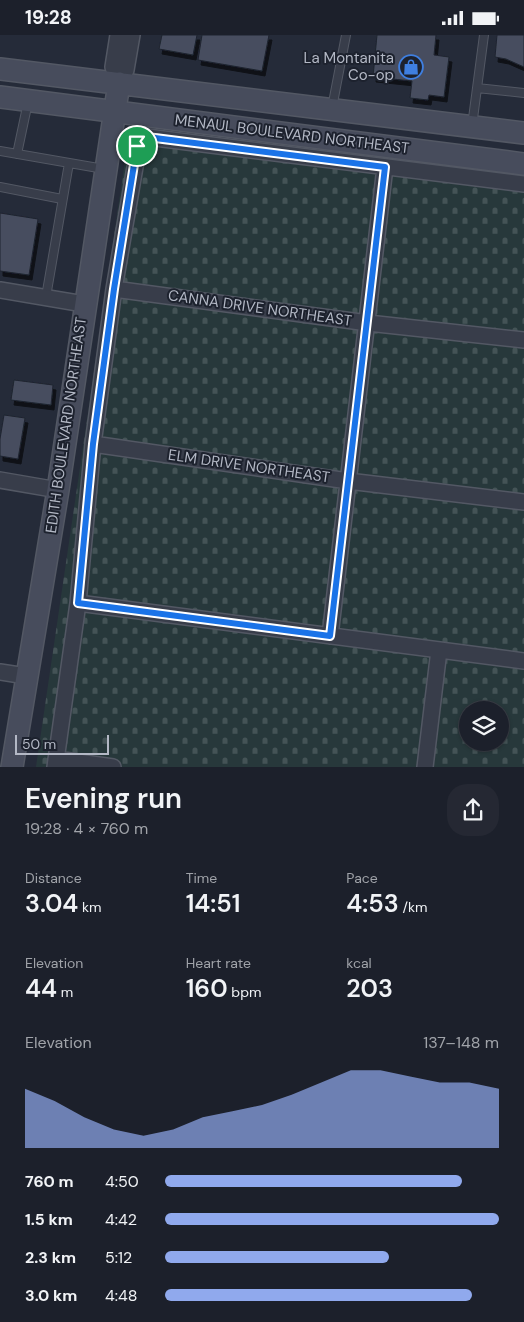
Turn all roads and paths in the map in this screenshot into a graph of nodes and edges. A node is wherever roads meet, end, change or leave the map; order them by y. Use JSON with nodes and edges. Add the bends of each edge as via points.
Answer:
{"nodes":[{"id":1,"x":118,"y":35,"type":"edge"},
{"id":2,"x":132,"y":35,"type":"edge"},
{"id":3,"x":346,"y":35,"type":"edge"},
{"id":4,"x":484,"y":35,"type":"edge"},
{"id":5,"x":0,"y":69,"type":"edge"},
{"id":6,"x":119,"y":83,"type":"junction"},
{"id":7,"x":477,"y":88,"type":"junction"},
{"id":8,"x":524,"y":93,"type":"edge"},
{"id":9,"x":0,"y":97,"type":"edge"},
{"id":10,"x":28,"y":101,"type":"junction"},
{"id":11,"x":332,"y":108,"type":"junction"},
{"id":12,"x":115,"y":111,"type":"junction"},
{"id":13,"x":472,"y":126,"type":"junction"},
{"id":14,"x":524,"y":133,"type":"edge"},
{"id":15,"x":0,"y":151,"type":"edge"},
{"id":16,"x":17,"y":154,"type":"junction"},
{"id":17,"x":69,"y":163,"type":"junction"},
{"id":18,"x":524,"y":164,"type":"edge"},
{"id":19,"x":385,"y":167,"type":"junction"},
{"id":20,"x":106,"y":170,"type":"junction"},
{"id":21,"x":524,"y":184,"type":"edge"},
{"id":22,"x":0,"y":187,"type":"edge"},
{"id":23,"x":62,"y":199,"type":"junction"},
{"id":24,"x":114,"y":289,"type":"junction"},
{"id":25,"x":0,"y":290,"type":"edge"},
{"id":26,"x":46,"y":297,"type":"junction"},
{"id":27,"x":84,"y":304,"type":"junction"},
{"id":28,"x":368,"y":323,"type":"junction"},
{"id":29,"x":524,"y":340,"type":"edge"},
{"id":30,"x":93,"y":444,"type":"junction"},
{"id":31,"x":0,"y":480,"type":"edge"},
{"id":32,"x":348,"y":481,"type":"junction"},
{"id":33,"x":58,"y":489,"type":"junction"},
{"id":34,"x":524,"y":502,"type":"edge"},
{"id":35,"x":78,"y":603,"type":"junction"},
{"id":36,"x":330,"y":636,"type":"junction"},
{"id":37,"x":439,"y":650,"type":"junction"},
{"id":38,"x":524,"y":661,"type":"edge"},
{"id":39,"x":0,"y":671,"type":"edge"},
{"id":40,"x":26,"y":676,"type":"junction"},
{"id":41,"x":55,"y":763,"type":"edge"},
{"id":42,"x":12,"y":767,"type":"edge"},
{"id":43,"x":113,"y":767,"type":"edge"},
{"id":44,"x":425,"y":767,"type":"edge"}],
"edges":[{"from":1,"to":6,"type":"street","name":"EDITH BOULEVARD NORTHEAST","via":[[113,67]]},
{"from":2,"to":6,"type":"street","name":"EDITH BOULEVARD NORTHEAST","via":[[126,70]]},
{"from":3,"to":11,"type":"lane"},
{"from":4,"to":7,"type":"lane"},
{"from":5,"to":6,"type":"main road","name":"MENAUL BOULEVARD NORTHEAST"},
{"from":6,"to":11,"type":"main road","name":"MENAUL BOULEVARD NORTHEAST"},
{"from":6,"to":12,"type":"main road","name":"EDITH BOULEVARD NORTHEAST"},
{"from":7,"to":8,"type":"lane"},
{"from":7,"to":13,"type":"lane"},
{"from":9,"to":10,"type":"main road","name":"MENAUL BOULEVARD NORTHEAST"},
{"from":10,"to":12,"type":"main road","name":"MENAUL BOULEVARD NORTHEAST"},
{"from":10,"to":16,"type":"lane"},
{"from":11,"to":13,"type":"main road","name":"MENAUL BOULEVARD NORTHEAST"},
{"from":12,"to":18,"type":"main road","name":"MENAUL BOULEVARD NORTHEAST"},
{"from":12,"to":20,"type":"main road","name":"EDITH BOULEVARD NORTHEAST"},
{"from":13,"to":14,"type":"main road","name":"MENAUL BOULEVARD NORTHEAST"},
{"from":15,"to":16,"type":"lane"},
{"from":16,"to":17,"type":"lane"},
{"from":17,"to":20,"type":"lane"},
{"from":17,"to":23,"type":"lane"},
{"from":19,"to":21,"type":"street"},
{"from":19,"to":24,"type":"street","via":[[140,138]]},
{"from":19,"to":28,"type":"street"},
{"from":20,"to":27,"type":"main road","name":"EDITH BOULEVARD NORTHEAST"},
{"from":22,"to":23,"type":"lane"},
{"from":23,"to":26,"type":"lane"},
{"from":24,"to":28,"type":"street","name":"CANNA DRIVE NORTHEAST"},
{"from":24,"to":30,"type":"street"},
{"from":25,"to":26,"type":"street"},
{"from":26,"to":27,"type":"street"},
{"from":27,"to":33,"type":"main road","name":"EDITH BOULEVARD NORTHEAST"},
{"from":28,"to":29,"type":"street","name":"CANNA DRIVE NORTHEAST"},
{"from":28,"to":32,"type":"street"},
{"from":30,"to":32,"type":"street","name":"ELM DRIVE NORTHEAST"},
{"from":30,"to":35,"type":"street"},
{"from":31,"to":33,"type":"street"},
{"from":32,"to":34,"type":"street","name":"ELM DRIVE NORTHEAST"},
{"from":32,"to":36,"type":"street"},
{"from":33,"to":40,"type":"main road","name":"EDITH BOULEVARD NORTHEAST"},
{"from":35,"to":36,"type":"street"},
{"from":35,"to":41,"type":"street"},
{"from":36,"to":37,"type":"street"},
{"from":37,"to":38,"type":"street"},
{"from":37,"to":44,"type":"street"},
{"from":39,"to":40,"type":"street"},
{"from":40,"to":42,"type":"main road","name":"EDITH BOULEVARD NORTHEAST"},
{"from":41,"to":43,"type":"street"}]}
